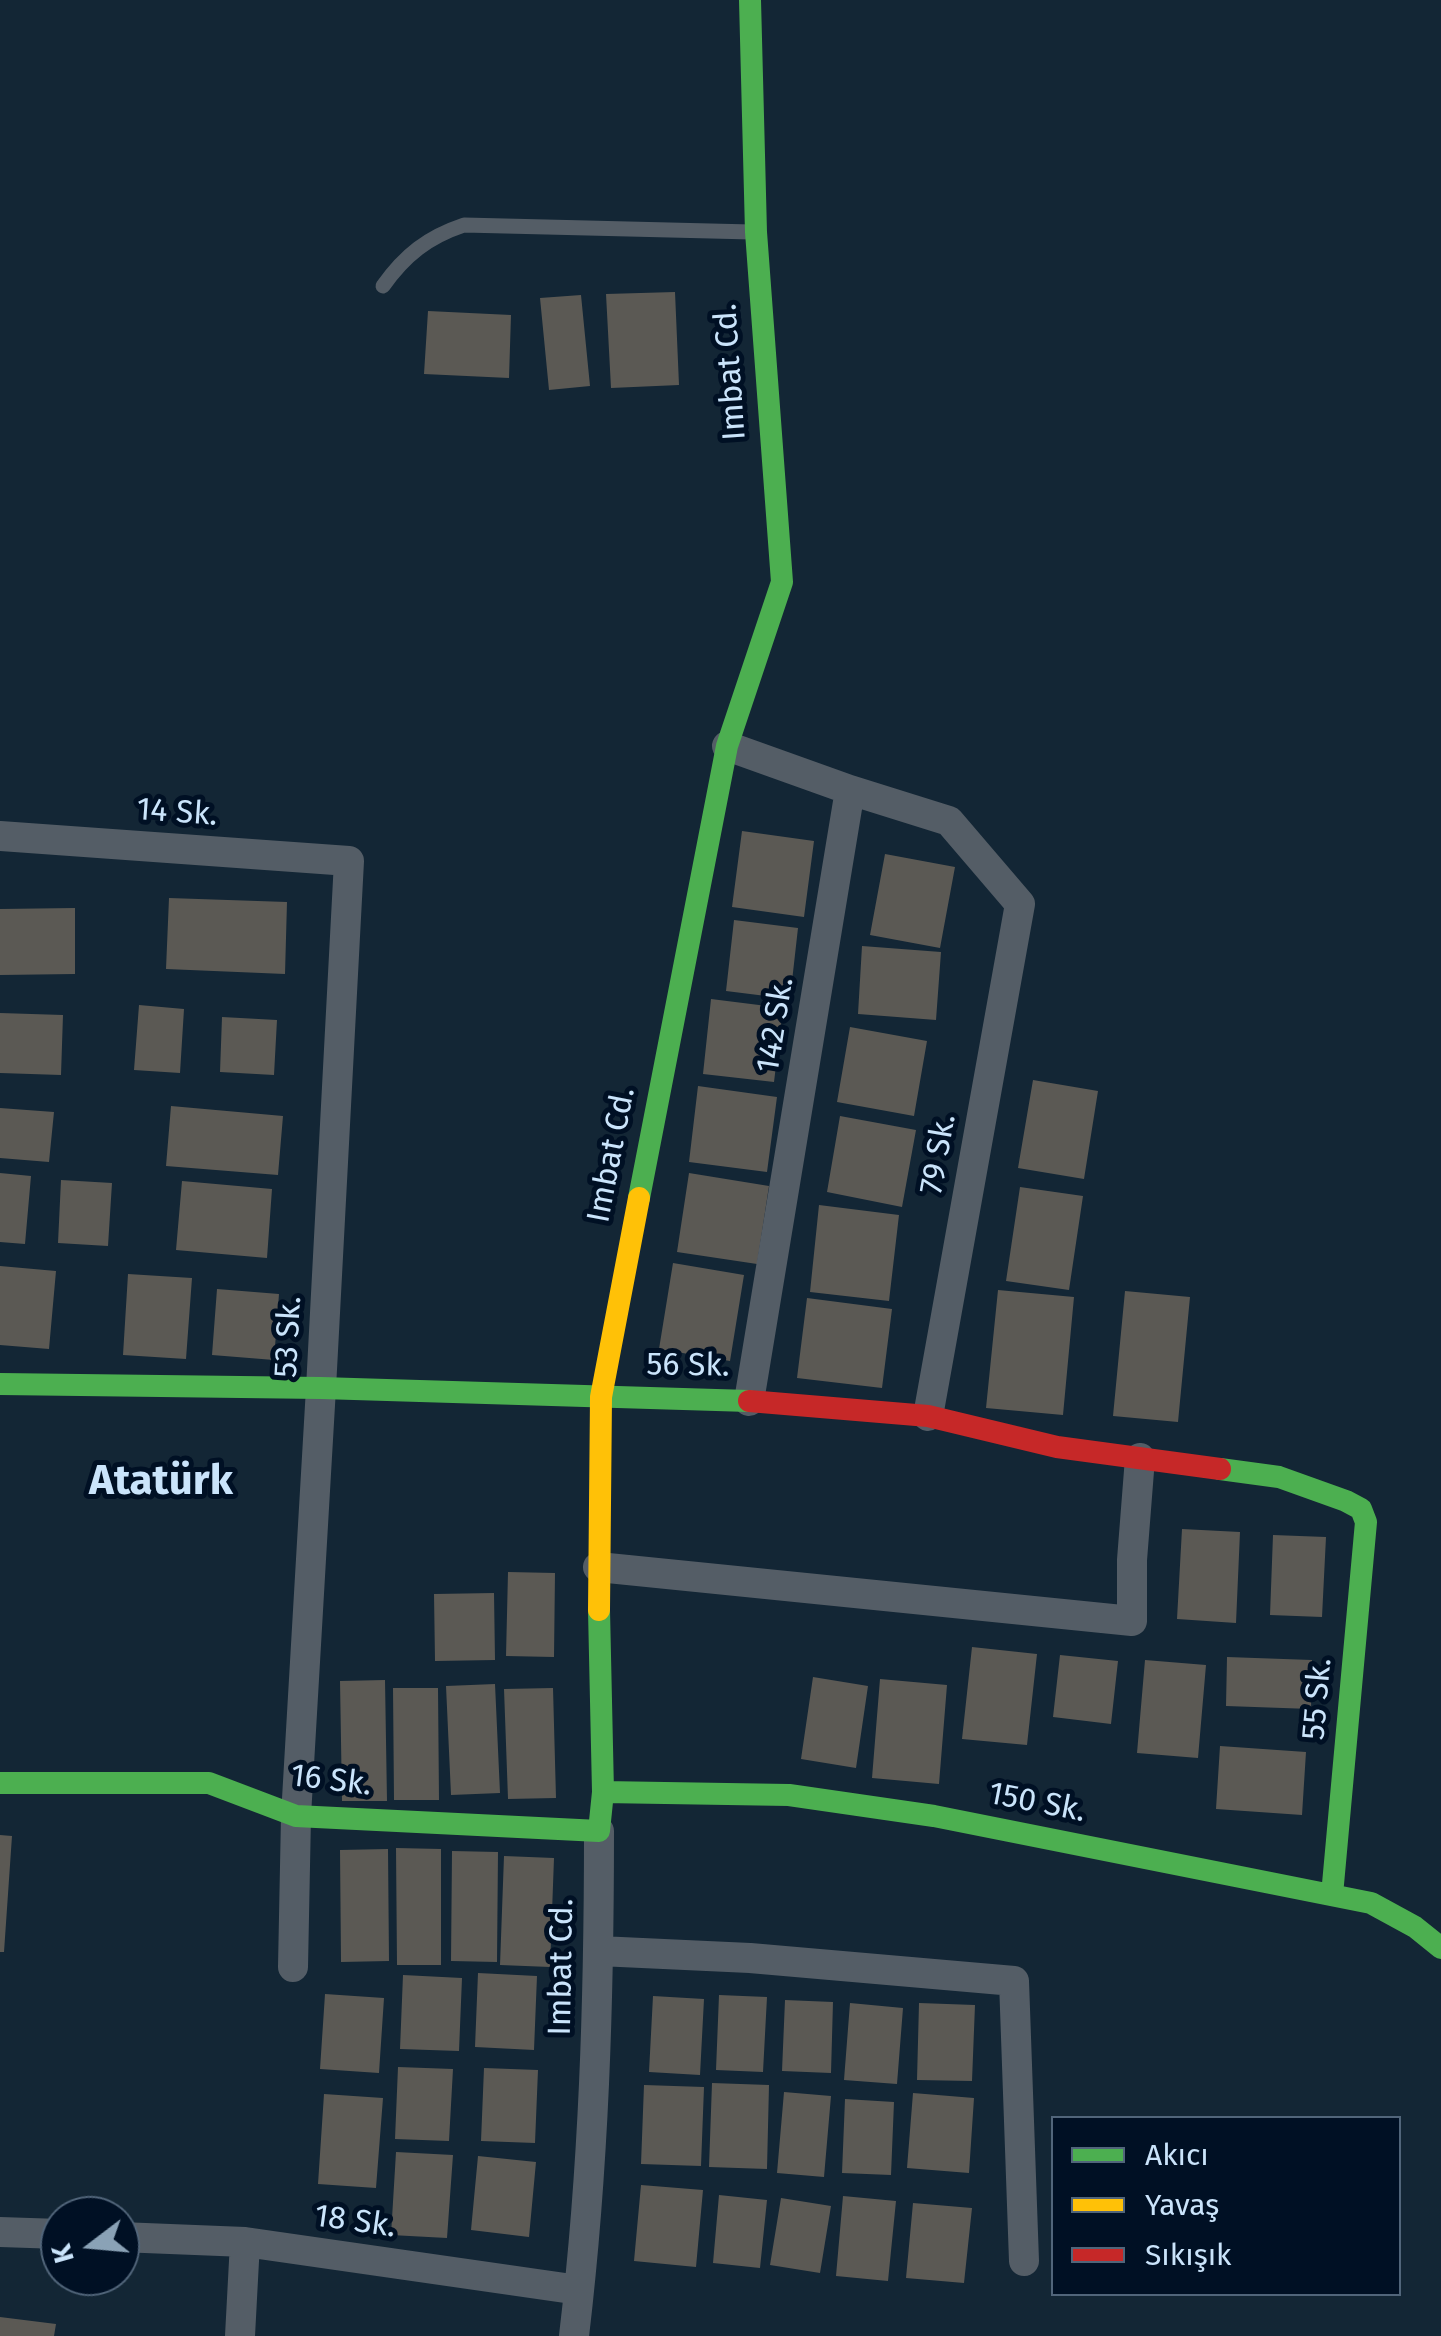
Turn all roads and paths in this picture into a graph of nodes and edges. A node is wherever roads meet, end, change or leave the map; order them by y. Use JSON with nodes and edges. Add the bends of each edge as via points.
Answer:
{"nodes":[{"id":1,"x":750,"y":0,"type":"edge"},
{"id":2,"x":756,"y":232,"type":"junction"},
{"id":3,"x":383,"y":286,"type":"dead end"},
{"id":4,"x":727,"y":746,"type":"junction"},
{"id":5,"x":850,"y":790,"type":"junction"},
{"id":6,"x":0,"y":836,"type":"edge"},
{"id":7,"x":348,"y":861,"type":"joint"},
{"id":8,"x":0,"y":1384,"type":"edge"},
{"id":9,"x":322,"y":1388,"type":"junction"},
{"id":10,"x":601,"y":1397,"type":"junction"},
{"id":11,"x":749,"y":1400,"type":"junction"},
{"id":12,"x":928,"y":1416,"type":"junction"},
{"id":13,"x":1140,"y":1458,"type":"junction"},
{"id":14,"x":1362,"y":1510,"type":"joint"},
{"id":15,"x":598,"y":1566,"type":"junction"},
{"id":16,"x":0,"y":1783,"type":"edge"},
{"id":17,"x":603,"y":1792,"type":"junction"},
{"id":18,"x":296,"y":1816,"type":"junction"},
{"id":19,"x":599,"y":1832,"type":"junction"},
{"id":20,"x":1332,"y":1895,"type":"junction"},
{"id":21,"x":1441,"y":1948,"type":"edge"},
{"id":22,"x":599,"y":1951,"type":"junction"},
{"id":23,"x":293,"y":1967,"type":"dead end"},
{"id":24,"x":0,"y":2232,"type":"edge"},
{"id":25,"x":40,"y":2233,"type":"edge"},
{"id":26,"x":140,"y":2238,"type":"edge"},
{"id":27,"x":245,"y":2242,"type":"junction"},
{"id":28,"x":1024,"y":2260,"type":"dead end"},
{"id":29,"x":580,"y":2290,"type":"junction"},
{"id":30,"x":240,"y":2336,"type":"edge"},
{"id":31,"x":574,"y":2336,"type":"edge"}],
"edges":[{"from":1,"to":2,"type":"street","name":"Imbat Cd."},
{"from":2,"to":3,"type":"lane","via":[[464,225],[419,246]]},
{"from":2,"to":4,"type":"street","name":"Imbat Cd.","via":[[782,582]]},
{"from":4,"to":5,"type":"street"},
{"from":4,"to":10,"type":"street","name":"Imbat Cd."},
{"from":5,"to":11,"type":"street","name":"142 Sk."},
{"from":5,"to":12,"type":"street","name":"79 Sk.","via":[[949,821],[1020,904]]},
{"from":6,"to":7,"type":"street","name":"14 Sk."},
{"from":7,"to":9,"type":"street","name":"53 Sk."},
{"from":8,"to":9,"type":"street","name":"56 Sk."},
{"from":9,"to":10,"type":"street","name":"56 Sk."},
{"from":9,"to":18,"type":"street","name":"53 Sk."},
{"from":10,"to":11,"type":"street","name":"56 Sk."},
{"from":10,"to":15,"type":"street","name":"Imbat Cd."},
{"from":11,"to":12,"type":"street","name":"56 Sk."},
{"from":12,"to":13,"type":"street","name":"56 Sk.","via":[[1056,1447]]},
{"from":13,"to":14,"type":"street","name":"56 Sk.","via":[[1279,1477]]},
{"from":13,"to":15,"type":"street","via":[[1132,1621]]},
{"from":14,"to":20,"type":"street","name":"55 Sk."},
{"from":15,"to":17,"type":"street","name":"Imbat Cd."},
{"from":16,"to":18,"type":"street","name":"16 Sk.","via":[[209,1782]]},
{"from":17,"to":19,"type":"street","name":"Imbat Cd."},
{"from":17,"to":20,"type":"street","name":"150 Sk.","via":[[825,1800]]},
{"from":18,"to":19,"type":"street","name":"16 Sk."},
{"from":18,"to":23,"type":"street","name":"53 Sk."},
{"from":19,"to":22,"type":"street","name":"Imbat Cd."},
{"from":20,"to":21,"type":"street","name":"150 Sk.","via":[[1371,1903]]},
{"from":22,"to":28,"type":"street","via":[[1014,1980]]},
{"from":22,"to":29,"type":"street","name":"Imbat Cd."},
{"from":24,"to":25,"type":"street"},
{"from":26,"to":27,"type":"street","name":"18 Sk."},
{"from":27,"to":29,"type":"street","name":"18 Sk."},
{"from":27,"to":30,"type":"street"},
{"from":29,"to":31,"type":"street","name":"Imbat Cd."}]}
